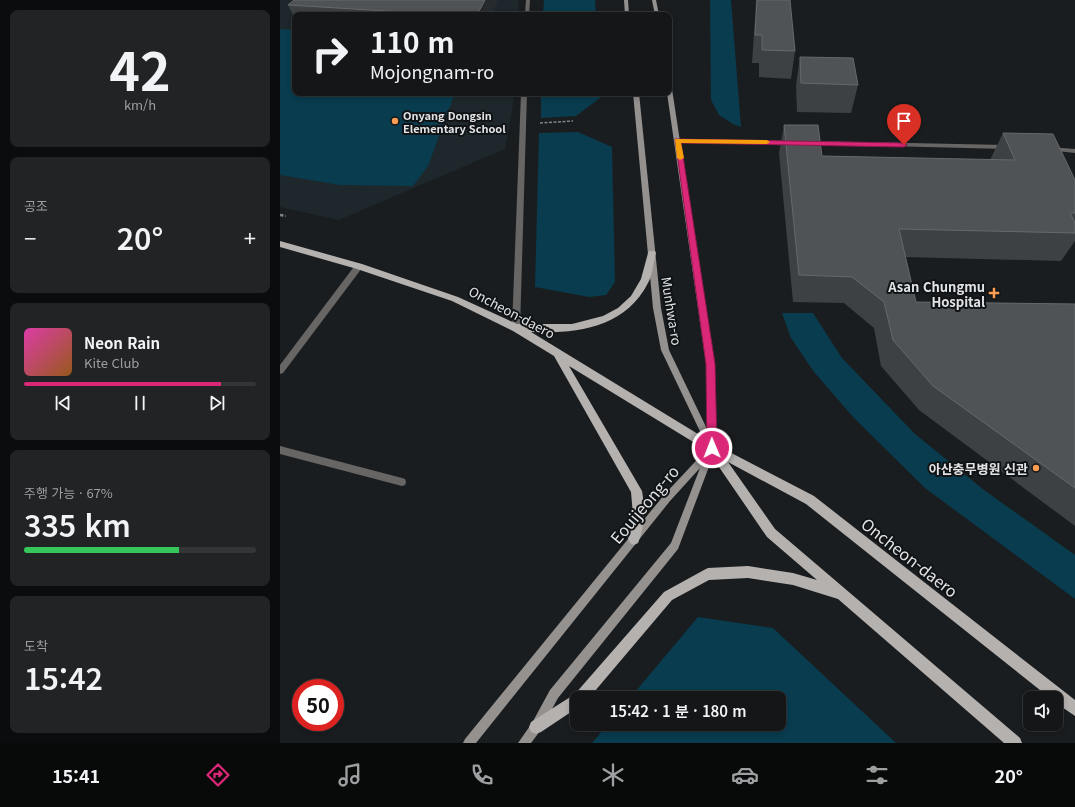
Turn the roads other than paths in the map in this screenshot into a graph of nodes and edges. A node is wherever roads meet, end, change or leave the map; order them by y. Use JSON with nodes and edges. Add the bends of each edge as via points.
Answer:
{"nodes":[{"id":1,"x":528,"y":0,"type":"edge"},
{"id":2,"x":626,"y":0,"type":"edge"},
{"id":3,"x":654,"y":0,"type":"edge"},
{"id":4,"x":527,"y":12,"type":"edge"},
{"id":5,"x":627,"y":12,"type":"edge"},
{"id":6,"x":656,"y":12,"type":"edge"},
{"id":7,"x":524,"y":96,"type":"edge"},
{"id":8,"x":636,"y":96,"type":"edge"},
{"id":9,"x":670,"y":96,"type":"edge"},
{"id":10,"x":677,"y":140,"type":"junction"},
{"id":11,"x":1011,"y":147,"type":"edge"},
{"id":12,"x":1041,"y":149,"type":"edge"},
{"id":13,"x":1075,"y":151,"type":"edge"},
{"id":14,"x":280,"y":244,"type":"edge"},
{"id":15,"x":652,"y":253,"type":"junction"},
{"id":16,"x":359,"y":266,"type":"junction"},
{"id":17,"x":516,"y":328,"type":"junction"},
{"id":18,"x":556,"y":353,"type":"junction"},
{"id":19,"x":280,"y":371,"type":"edge"},
{"id":20,"x":712,"y":448,"type":"junction"},
{"id":21,"x":280,"y":450,"type":"edge"},
{"id":22,"x":402,"y":482,"type":"dead end"},
{"id":23,"x":634,"y":539,"type":"junction"},
{"id":24,"x":842,"y":595,"type":"junction"},
{"id":25,"x":586,"y":691,"type":"edge"},
{"id":26,"x":570,"y":705,"type":"edge"},
{"id":27,"x":1075,"y":709,"type":"edge"},
{"id":28,"x":536,"y":727,"type":"junction"},
{"id":29,"x":468,"y":743,"type":"edge"},
{"id":30,"x":524,"y":743,"type":"edge"},
{"id":31,"x":1015,"y":743,"type":"edge"}],
"edges":[{"from":1,"to":4,"type":"street"},
{"from":2,"to":5,"type":"main road"},
{"from":3,"to":6,"type":"main road"},
{"from":7,"to":17,"type":"street"},
{"from":8,"to":15,"type":"main road","name":"Munhwa-ro"},
{"from":9,"to":10,"type":"main road"},
{"from":10,"to":11,"type":"street"},
{"from":10,"to":20,"type":"main road","via":[[710,364]]},
{"from":12,"to":13,"type":"street","via":[[1058,153]]},
{"from":14,"to":16,"type":"main road","name":"Oncheon-daero"},
{"from":15,"to":17,"type":"main road","via":[[643,283],[629,305],[600,322],[558,330]]},
{"from":15,"to":20,"type":"main road","name":"Munhwa-ro","via":[[657,308],[665,350]]},
{"from":16,"to":17,"type":"main road","name":"Oncheon-daero","via":[[455,300]]},
{"from":16,"to":19,"type":"street"},
{"from":17,"to":18,"type":"main road","name":"Oncheon-daero"},
{"from":18,"to":20,"type":"main road","name":"Oncheon-daero"},
{"from":18,"to":23,"type":"main road","via":[[636,491],[640,505]]},
{"from":20,"to":23,"type":"main road","name":"Eouijeong-ro"},
{"from":20,"to":24,"type":"main road","name":"Oncheon-daero","via":[[771,533]]},
{"from":20,"to":27,"type":"main road","name":"Oncheon-daero","via":[[810,500]]},
{"from":20,"to":28,"type":"main road","name":"Eouijeong-ro","via":[[675,546],[554,694]]},
{"from":21,"to":22,"type":"street"},
{"from":23,"to":29,"type":"main road","name":"Eouijeong-ro"},
{"from":24,"to":25,"type":"main road","via":[[793,579],[748,572],[708,574],[668,596]]},
{"from":24,"to":31,"type":"main road","name":"Oncheon-daero"},
{"from":26,"to":28,"type":"main road"},
{"from":28,"to":30,"type":"main road","name":"Eouijeong-ro"}]}
